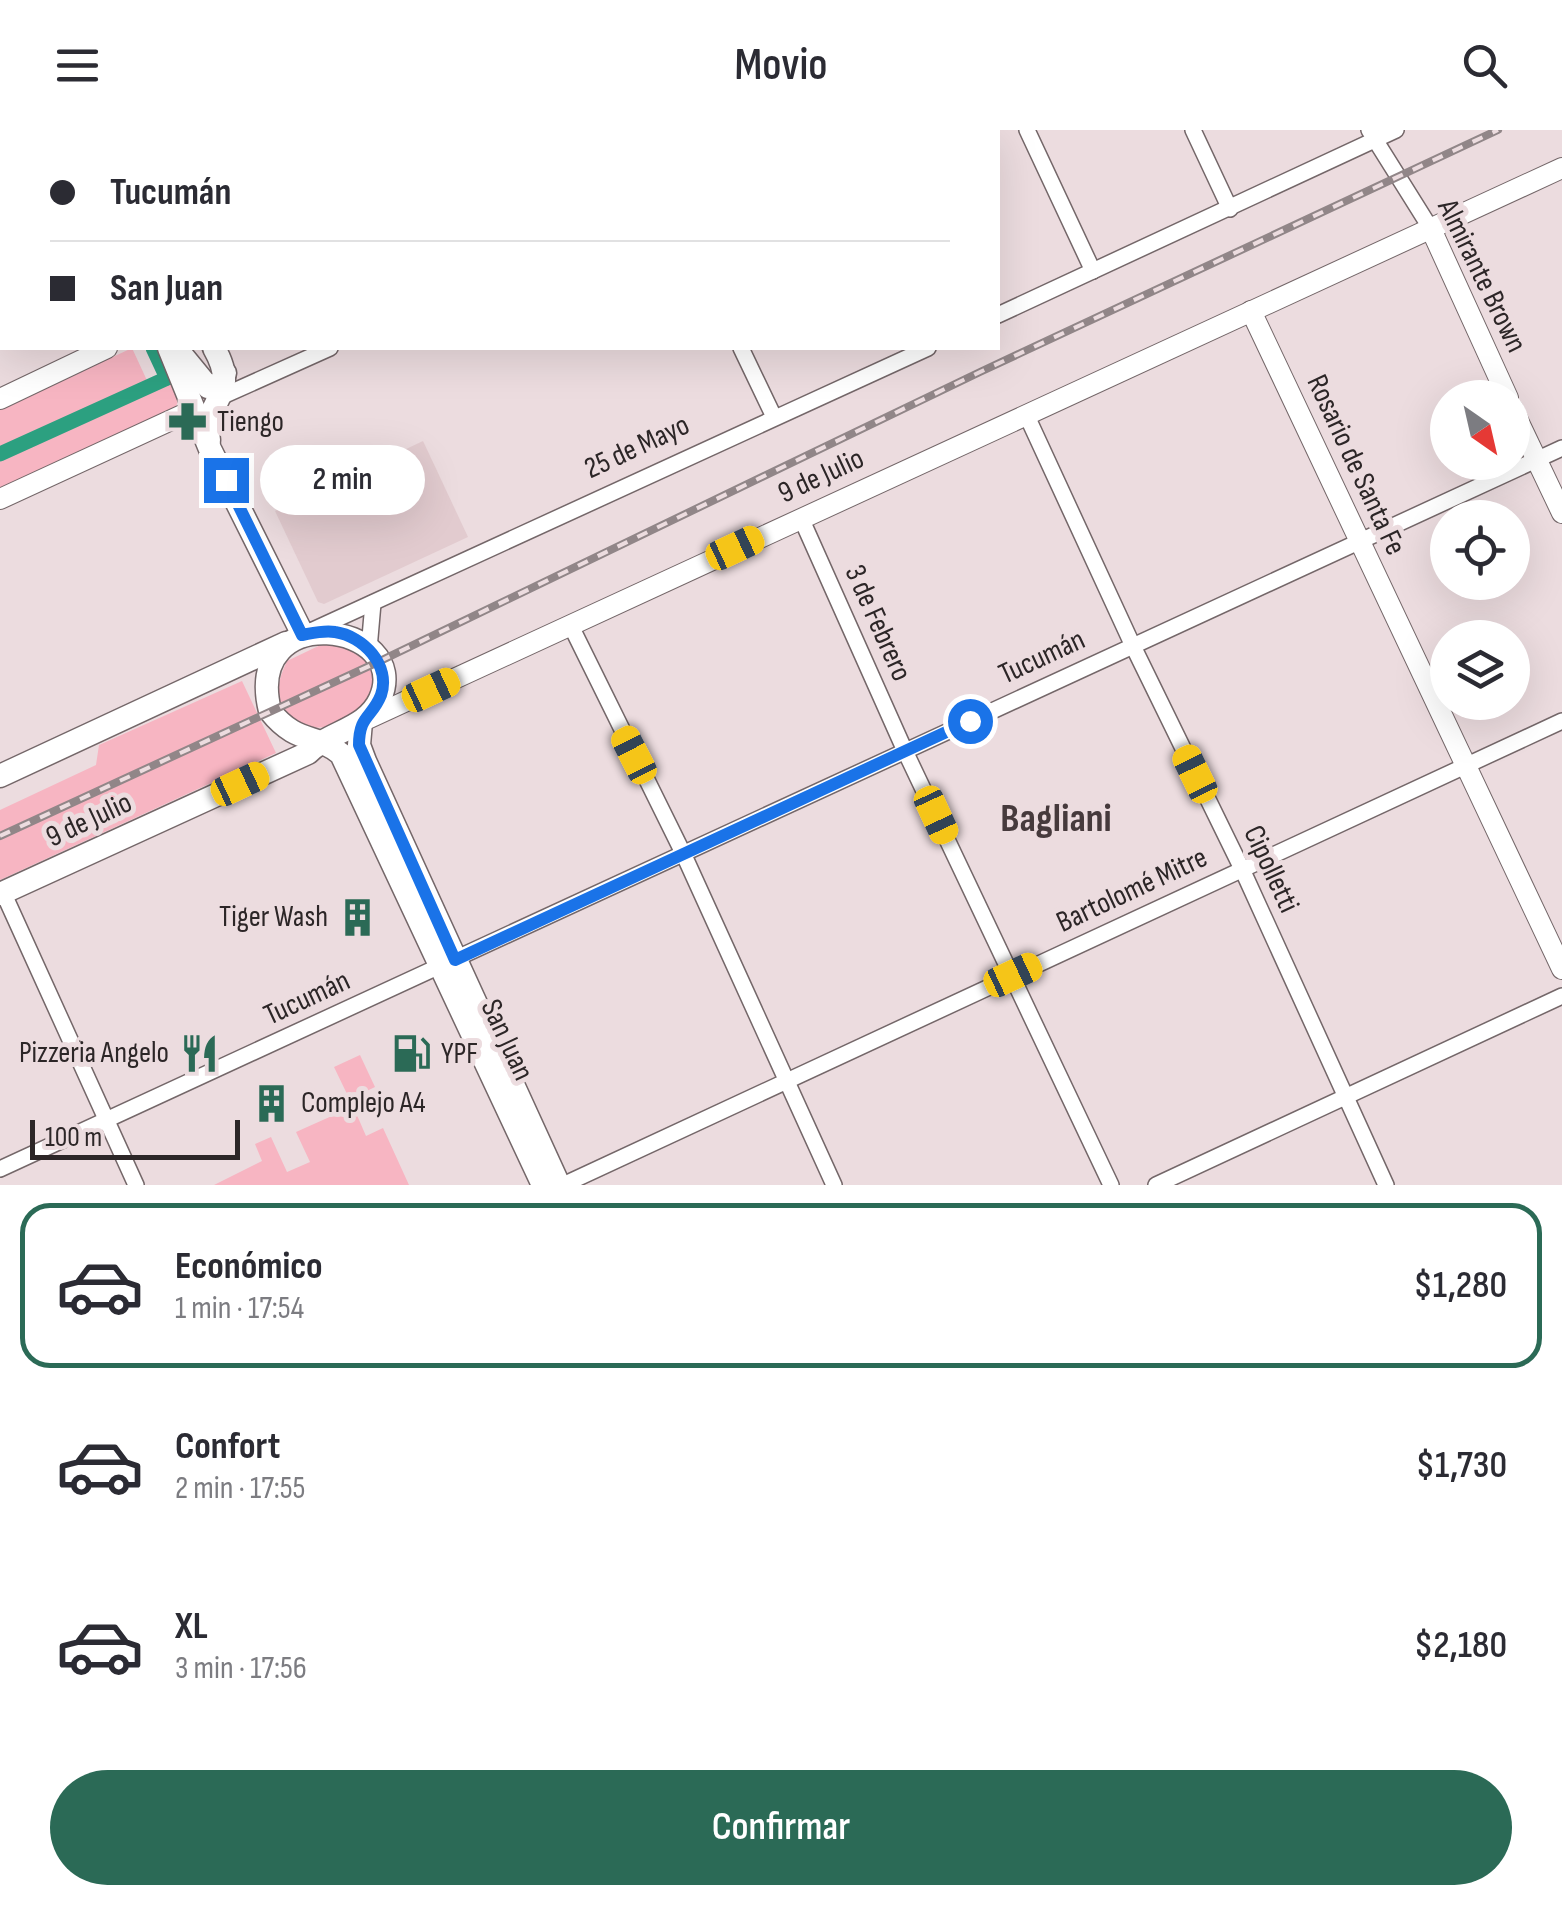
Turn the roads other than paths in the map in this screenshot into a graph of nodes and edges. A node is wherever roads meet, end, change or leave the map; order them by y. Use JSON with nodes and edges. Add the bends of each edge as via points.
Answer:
{"nodes":[{"id":1,"x":1027,"y":130,"type":"edge"},
{"id":2,"x":1193,"y":130,"type":"edge"},
{"id":3,"x":1396,"y":130,"type":"edge"},
{"id":4,"x":1372,"y":135,"type":"edge"},
{"id":5,"x":1562,"y":168,"type":"edge"},
{"id":6,"x":1230,"y":210,"type":"junction"},
{"id":7,"x":1431,"y":229,"type":"junction"},
{"id":8,"x":1093,"y":272,"type":"junction"},
{"id":9,"x":1251,"y":312,"type":"junction"},
{"id":10,"x":1000,"y":315,"type":"edge"},
{"id":11,"x":103,"y":350,"type":"edge"},
{"id":12,"x":174,"y":350,"type":"edge"},
{"id":13,"x":175,"y":350,"type":"edge"},
{"id":14,"x":215,"y":350,"type":"edge"},
{"id":15,"x":326,"y":350,"type":"edge"},
{"id":16,"x":743,"y":350,"type":"edge"},
{"id":17,"x":924,"y":350,"type":"edge"},
{"id":18,"x":225,"y":373,"type":"junction"},
{"id":19,"x":1500,"y":380,"type":"edge"},
{"id":20,"x":221,"y":397,"type":"junction"},
{"id":21,"x":0,"y":400,"type":"edge"},
{"id":22,"x":192,"y":410,"type":"junction"},
{"id":23,"x":1026,"y":414,"type":"junction"},
{"id":24,"x":774,"y":417,"type":"junction"},
{"id":25,"x":1530,"y":447,"type":"edge"},
{"id":26,"x":1562,"y":448,"type":"edge"},
{"id":27,"x":210,"y":449,"type":"junction"},
{"id":28,"x":1536,"y":460,"type":"junction"},
{"id":29,"x":0,"y":499,"type":"edge"},
{"id":30,"x":1562,"y":513,"type":"edge"},
{"id":31,"x":801,"y":518,"type":"junction"},
{"id":32,"x":1358,"y":542,"type":"junction"},
{"id":33,"x":373,"y":603,"type":"junction"},
{"id":34,"x":570,"y":624,"type":"junction"},
{"id":35,"x":302,"y":635,"type":"junction"},
{"id":36,"x":1133,"y":646,"type":"junction"},
{"id":37,"x":369,"y":649,"type":"junction"},
{"id":38,"x":1562,"y":721,"type":"edge"},
{"id":39,"x":361,"y":722,"type":"junction"},
{"id":40,"x":318,"y":743,"type":"junction"},
{"id":41,"x":905,"y":751,"type":"junction"},
{"id":42,"x":1468,"y":766,"type":"junction"},
{"id":43,"x":0,"y":776,"type":"edge"},
{"id":44,"x":683,"y":853,"type":"junction"},
{"id":45,"x":1242,"y":869,"type":"junction"},
{"id":46,"x":1,"y":893,"type":"edge"},
{"id":47,"x":447,"y":964,"type":"junction"},
{"id":48,"x":1562,"y":969,"type":"edge"},
{"id":49,"x":1013,"y":975,"type":"junction"},
{"id":50,"x":1562,"y":996,"type":"edge"},
{"id":51,"x":787,"y":1080,"type":"junction"},
{"id":52,"x":1346,"y":1098,"type":"junction"},
{"id":53,"x":106,"y":1120,"type":"junction"},
{"id":54,"x":0,"y":1169,"type":"edge"},
{"id":55,"x":136,"y":1185,"type":"edge"},
{"id":56,"x":542,"y":1185,"type":"edge"},
{"id":57,"x":561,"y":1185,"type":"edge"},
{"id":58,"x":834,"y":1185,"type":"edge"},
{"id":59,"x":1111,"y":1185,"type":"edge"},
{"id":60,"x":1156,"y":1185,"type":"edge"},
{"id":61,"x":1386,"y":1185,"type":"edge"}],
"edges":[{"from":1,"to":8,"type":"street"},
{"from":2,"to":6,"type":"street"},
{"from":3,"to":4,"type":"street"},
{"from":4,"to":6,"type":"street"},
{"from":4,"to":7,"type":"street","name":"Almirante Brown"},
{"from":5,"to":7,"type":"street","name":"9 de Julio"},
{"from":6,"to":8,"type":"street"},
{"from":7,"to":9,"type":"street","name":"9 de Julio"},
{"from":7,"to":19,"type":"street","name":"Almirante Brown"},
{"from":8,"to":10,"type":"street"},
{"from":9,"to":23,"type":"street","name":"9 de Julio"},
{"from":9,"to":32,"type":"street","name":"Rosario de Santa Fe"},
{"from":11,"to":21,"type":"street"},
{"from":12,"to":22,"type":"main road"},
{"from":13,"to":18,"type":"main road","via":[[208,387],[221,383]]},
{"from":14,"to":18,"type":"main road"},
{"from":15,"to":20,"type":"street"},
{"from":16,"to":24,"type":"street"},
{"from":17,"to":24,"type":"street","name":"25 de Mayo"},
{"from":18,"to":20,"type":"main road"},
{"from":20,"to":22,"type":"street"},
{"from":20,"to":27,"type":"main road","via":[[207,430]]},
{"from":22,"to":27,"type":"main road"},
{"from":22,"to":29,"type":"street"},
{"from":23,"to":31,"type":"street","name":"9 de Julio"},
{"from":23,"to":36,"type":"street","name":"Cipolletti"},
{"from":24,"to":33,"type":"street","name":"25 de Mayo"},
{"from":25,"to":28,"type":"street"},
{"from":26,"to":28,"type":"street","name":"Tucumán"},
{"from":27,"to":35,"type":"main road"},
{"from":28,"to":30,"type":"street"},
{"from":28,"to":32,"type":"street","name":"Tucumán"},
{"from":31,"to":34,"type":"street","name":"9 de Julio"},
{"from":31,"to":41,"type":"street","name":"3 de Febrero"},
{"from":32,"to":36,"type":"street","name":"Tucumán"},
{"from":32,"to":42,"type":"street","name":"Rosario de Santa Fe"},
{"from":33,"to":35,"type":"street","name":"25 de Mayo"},
{"from":33,"to":37,"type":"street"},
{"from":34,"to":39,"type":"street","name":"9 de Julio"},
{"from":34,"to":44,"type":"street"},
{"from":35,"to":37,"type":"main road","via":[[339,632]]},
{"from":35,"to":40,"type":"main road","name":"San Juan","via":[[274,661],[266,697],[279,723]]},
{"from":35,"to":43,"type":"main road","name":"25 de Mayo"},
{"from":36,"to":41,"type":"street","name":"Tucumán"},
{"from":36,"to":45,"type":"street","name":"Cipolletti"},
{"from":37,"to":39,"type":"main road","via":[[384,684]]},
{"from":38,"to":42,"type":"street","name":"Bartolomé Mitre"},
{"from":39,"to":40,"type":"main road","name":"9 de Julio"},
{"from":39,"to":47,"type":"main road","name":"San Juan","via":[[364,761]]},
{"from":40,"to":46,"type":"main road","name":"9 de Julio"},
{"from":40,"to":47,"type":"main road","name":"San Juan","via":[[342,754]]},
{"from":41,"to":44,"type":"street","name":"Tucumán"},
{"from":41,"to":49,"type":"street","name":"3 de Febrero"},
{"from":42,"to":45,"type":"street","name":"Bartolomé Mitre"},
{"from":42,"to":48,"type":"street","name":"Rosario de Santa Fe"},
{"from":44,"to":47,"type":"street","name":"Tucumán"},
{"from":44,"to":51,"type":"street"},
{"from":45,"to":49,"type":"street","name":"Bartolomé Mitre"},
{"from":45,"to":52,"type":"street","name":"Cipolletti"},
{"from":46,"to":53,"type":"street"},
{"from":47,"to":53,"type":"street","name":"Tucumán"},
{"from":47,"to":56,"type":"main road","name":"San Juan"},
{"from":47,"to":57,"type":"main road","name":"San Juan"},
{"from":49,"to":51,"type":"street","name":"Bartolomé Mitre"},
{"from":49,"to":59,"type":"street","name":"3 de Febrero"},
{"from":50,"to":52,"type":"street"},
{"from":51,"to":57,"type":"street","name":"Bartolomé Mitre"},
{"from":51,"to":58,"type":"street"},
{"from":52,"to":60,"type":"street"},
{"from":52,"to":61,"type":"street","name":"Cipolletti"},
{"from":53,"to":54,"type":"street","name":"Tucumán"},
{"from":53,"to":55,"type":"street"}]}
